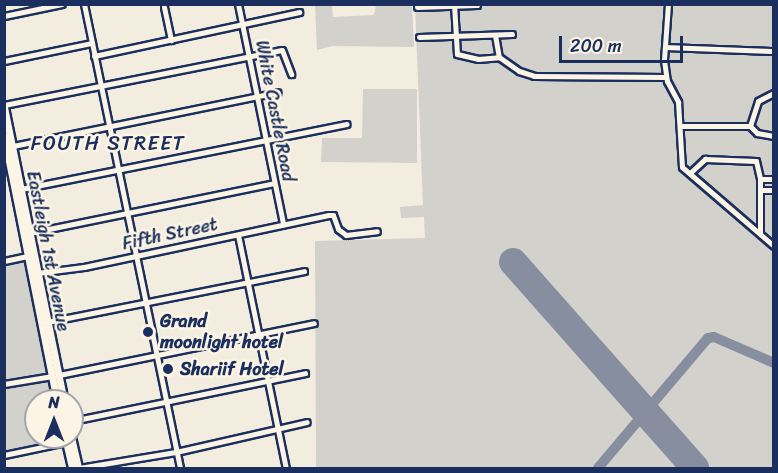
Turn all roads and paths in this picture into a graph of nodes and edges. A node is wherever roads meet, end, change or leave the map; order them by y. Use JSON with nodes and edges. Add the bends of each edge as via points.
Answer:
{"nodes":[{"id":1,"x":62,"y":4,"type":"edge"},
{"id":2,"x":84,"y":4,"type":"edge"},
{"id":3,"x":238,"y":4,"type":"edge"},
{"id":4,"x":668,"y":4,"type":"edge"},
{"id":5,"x":454,"y":5,"type":"edge"},
{"id":6,"x":477,"y":5,"type":"edge"},
{"id":7,"x":164,"y":7,"type":"dead end"},
{"id":8,"x":417,"y":7,"type":"dead end"},
{"id":9,"x":299,"y":12,"type":"dead end"},
{"id":10,"x":4,"y":16,"type":"edge"},
{"id":11,"x":243,"y":24,"type":"junction"},
{"id":12,"x":512,"y":34,"type":"dead end"},
{"id":13,"x":495,"y":35,"type":"junction"},
{"id":14,"x":455,"y":36,"type":"junction"},
{"id":15,"x":419,"y":37,"type":"dead end"},
{"id":16,"x":171,"y":40,"type":"junction"},
{"id":17,"x":92,"y":44,"type":"junction"},
{"id":18,"x":665,"y":47,"type":"junction"},
{"id":19,"x":771,"y":51,"type":"dead end"},
{"id":20,"x":248,"y":55,"type":"junction"},
{"id":21,"x":94,"y":56,"type":"junction"},
{"id":22,"x":499,"y":57,"type":"junction"},
{"id":23,"x":4,"y":61,"type":"edge"},
{"id":24,"x":291,"y":74,"type":"dead end"},
{"id":25,"x":666,"y":77,"type":"junction"},
{"id":26,"x":100,"y":84,"type":"junction"},
{"id":27,"x":278,"y":92,"type":"dead end"},
{"id":28,"x":774,"y":93,"type":"edge"},
{"id":29,"x":257,"y":97,"type":"junction"},
{"id":30,"x":4,"y":106,"type":"edge"},
{"id":31,"x":346,"y":124,"type":"dead end"},
{"id":32,"x":681,"y":126,"type":"junction"},
{"id":33,"x":750,"y":126,"type":"junction"},
{"id":34,"x":109,"y":128,"type":"junction"},
{"id":35,"x":774,"y":136,"type":"edge"},
{"id":36,"x":266,"y":140,"type":"junction"},
{"id":37,"x":7,"y":142,"type":"edge"},
{"id":38,"x":698,"y":163,"type":"junction"},
{"id":39,"x":682,"y":167,"type":"junction"},
{"id":40,"x":118,"y":170,"type":"junction"},
{"id":41,"x":690,"y":173,"type":"junction"},
{"id":42,"x":760,"y":179,"type":"junction"},
{"id":43,"x":774,"y":179,"type":"edge"},
{"id":44,"x":274,"y":183,"type":"junction"},
{"id":45,"x":21,"y":189,"type":"junction"},
{"id":46,"x":761,"y":190,"type":"junction"},
{"id":47,"x":774,"y":190,"type":"edge"},
{"id":48,"x":127,"y":214,"type":"junction"},
{"id":49,"x":283,"y":224,"type":"junction"},
{"id":50,"x":377,"y":231,"type":"dead end"},
{"id":51,"x":29,"y":233,"type":"junction"},
{"id":52,"x":760,"y":233,"type":"junction"},
{"id":53,"x":238,"y":235,"type":"junction"},
{"id":54,"x":774,"y":246,"type":"edge"},
{"id":55,"x":27,"y":256,"type":"junction"},
{"id":56,"x":136,"y":256,"type":"junction"},
{"id":57,"x":4,"y":261,"type":"edge"},
{"id":58,"x":304,"y":271,"type":"dead end"},
{"id":59,"x":36,"y":273,"type":"junction"},
{"id":60,"x":248,"y":283,"type":"junction"},
{"id":61,"x":147,"y":304,"type":"junction"},
{"id":62,"x":47,"y":322,"type":"junction"},
{"id":63,"x":314,"y":323,"type":"dead end"},
{"id":64,"x":260,"y":334,"type":"junction"},
{"id":65,"x":156,"y":355,"type":"junction"},
{"id":66,"x":305,"y":373,"type":"dead end"},
{"id":67,"x":55,"y":375,"type":"junction"},
{"id":68,"x":268,"y":381,"type":"junction"},
{"id":69,"x":4,"y":384,"type":"edge"},
{"id":70,"x":56,"y":389,"type":"edge"},
{"id":71,"x":60,"y":389,"type":"edge"},
{"id":72,"x":166,"y":403,"type":"junction"},
{"id":73,"x":84,"y":419,"type":"edge"},
{"id":74,"x":307,"y":422,"type":"dead end"},
{"id":75,"x":278,"y":429,"type":"junction"},
{"id":76,"x":28,"y":449,"type":"edge"},
{"id":77,"x":69,"y":449,"type":"edge"},
{"id":78,"x":71,"y":449,"type":"edge"},
{"id":79,"x":176,"y":452,"type":"junction"},
{"id":80,"x":4,"y":455,"type":"edge"},
{"id":81,"x":72,"y":468,"type":"edge"},
{"id":82,"x":78,"y":468,"type":"edge"},
{"id":83,"x":180,"y":468,"type":"edge"},
{"id":84,"x":286,"y":468,"type":"edge"}],
"edges":[{"from":1,"to":10,"type":"street"},
{"from":2,"to":17,"type":"street"},
{"from":3,"to":11,"type":"street","name":"White Castle Road"},
{"from":4,"to":18,"type":"street"},
{"from":5,"to":6,"type":"street"},
{"from":5,"to":8,"type":"street"},
{"from":5,"to":14,"type":"street"},
{"from":7,"to":16,"type":"street"},
{"from":9,"to":11,"type":"street"},
{"from":11,"to":16,"type":"street"},
{"from":11,"to":20,"type":"street","name":"White Castle Road"},
{"from":12,"to":13,"type":"street"},
{"from":13,"to":14,"type":"street"},
{"from":13,"to":22,"type":"street"},
{"from":14,"to":15,"type":"street"},
{"from":14,"to":22,"type":"street","via":[[459,55],[478,59]]},
{"from":16,"to":21,"type":"street"},
{"from":17,"to":21,"type":"street"},
{"from":17,"to":23,"type":"street"},
{"from":18,"to":19,"type":"street"},
{"from":18,"to":25,"type":"street"},
{"from":20,"to":24,"type":"street","via":[[285,52]]},
{"from":20,"to":26,"type":"street"},
{"from":20,"to":29,"type":"street","name":"White Castle Road"},
{"from":21,"to":26,"type":"street"},
{"from":22,"to":25,"type":"street","via":[[534,76]]},
{"from":25,"to":32,"type":"street","via":[[678,102]]},
{"from":26,"to":30,"type":"street"},
{"from":26,"to":34,"type":"street"},
{"from":27,"to":29,"type":"street"},
{"from":28,"to":33,"type":"street","via":[[760,98]]},
{"from":29,"to":34,"type":"street"},
{"from":29,"to":36,"type":"street","name":"White Castle Road"},
{"from":30,"to":37,"type":"main road","name":"Eastleigh 1st Avenue"},
{"from":31,"to":36,"type":"street"},
{"from":32,"to":33,"type":"street"},
{"from":32,"to":39,"type":"street"},
{"from":33,"to":35,"type":"street","via":[[756,133]]},
{"from":34,"to":37,"type":"street"},
{"from":34,"to":40,"type":"street"},
{"from":36,"to":40,"type":"street"},
{"from":36,"to":44,"type":"street","name":"White Castle Road"},
{"from":37,"to":45,"type":"main road","name":"Eastleigh 1st Avenue"},
{"from":37,"to":55,"type":"main road","name":"Eastleigh 1st Avenue"},
{"from":38,"to":39,"type":"street"},
{"from":38,"to":41,"type":"street"},
{"from":38,"to":42,"type":"street","via":[[711,158],[752,159]]},
{"from":39,"to":41,"type":"street"},
{"from":40,"to":45,"type":"street"},
{"from":40,"to":48,"type":"street"},
{"from":41,"to":52,"type":"street"},
{"from":42,"to":43,"type":"street"},
{"from":42,"to":46,"type":"street"},
{"from":44,"to":48,"type":"street"},
{"from":44,"to":49,"type":"street","name":"White Castle Road"},
{"from":45,"to":51,"type":"main road","name":"Eastleigh 1st Avenue"},
{"from":46,"to":47,"type":"street"},
{"from":46,"to":52,"type":"street"},
{"from":48,"to":51,"type":"street"},
{"from":48,"to":56,"type":"street"},
{"from":49,"to":50,"type":"street","name":"Fifth Street","via":[[333,215],[338,229],[346,235]]},
{"from":49,"to":53,"type":"street","name":"Fifth Street"},
{"from":51,"to":59,"type":"main road","name":"Eastleigh 1st Avenue"},
{"from":52,"to":54,"type":"street"},
{"from":53,"to":56,"type":"street","name":"Fifth Street"},
{"from":53,"to":60,"type":"street"},
{"from":55,"to":57,"type":"street"},
{"from":55,"to":67,"type":"main road","name":"Eastleigh 1st Avenue"},
{"from":56,"to":59,"type":"street","name":"Fifth Street"},
{"from":56,"to":61,"type":"street"},
{"from":58,"to":60,"type":"street"},
{"from":59,"to":62,"type":"main road","name":"Eastleigh 1st Avenue"},
{"from":60,"to":61,"type":"street"},
{"from":60,"to":64,"type":"street"},
{"from":61,"to":62,"type":"street"},
{"from":61,"to":65,"type":"street"},
{"from":62,"to":67,"type":"main road","name":"Eastleigh 1st Avenue"},
{"from":63,"to":64,"type":"street"},
{"from":64,"to":65,"type":"street"},
{"from":64,"to":68,"type":"street"},
{"from":65,"to":67,"type":"street"},
{"from":65,"to":72,"type":"street"},
{"from":66,"to":68,"type":"street"},
{"from":67,"to":69,"type":"street"},
{"from":67,"to":70,"type":"main road","name":"Eastleigh 1st Avenue"},
{"from":67,"to":71,"type":"main road","name":"Eastleigh 1st Avenue"},
{"from":68,"to":72,"type":"street"},
{"from":68,"to":75,"type":"street"},
{"from":72,"to":73,"type":"street"},
{"from":72,"to":79,"type":"street"},
{"from":74,"to":75,"type":"street"},
{"from":75,"to":79,"type":"street"},
{"from":75,"to":84,"type":"street"},
{"from":76,"to":80,"type":"street"},
{"from":77,"to":81,"type":"main road"},
{"from":78,"to":82,"type":"main road"},
{"from":79,"to":82,"type":"street"},
{"from":79,"to":83,"type":"street"}]}
